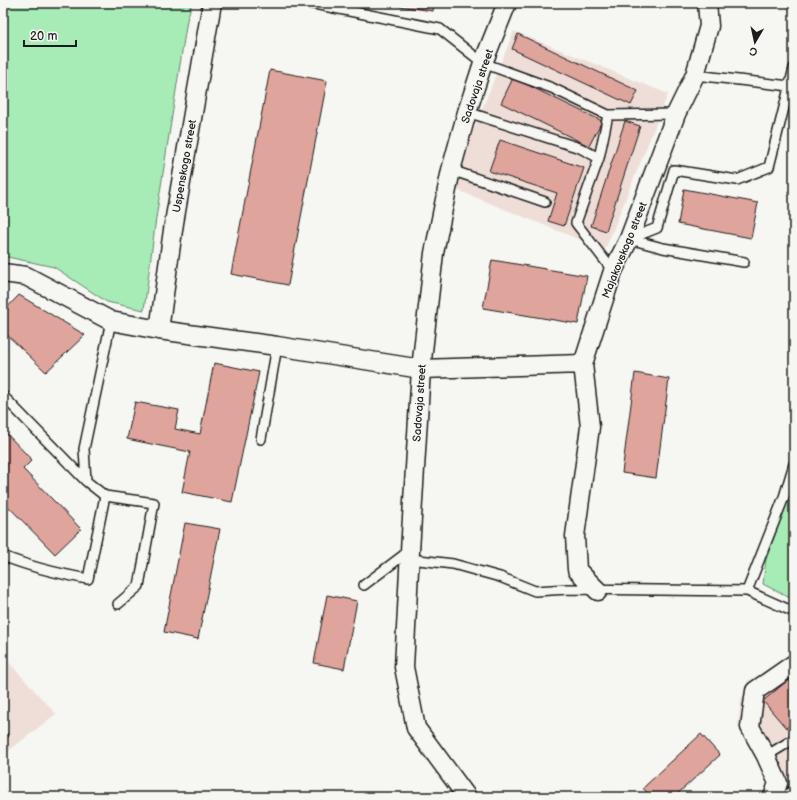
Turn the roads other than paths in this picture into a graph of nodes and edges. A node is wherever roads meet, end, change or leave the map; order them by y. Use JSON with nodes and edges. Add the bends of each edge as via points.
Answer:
{"nodes":[{"id":1,"x":212,"y":3,"type":"edge"},
{"id":2,"x":309,"y":3,"type":"edge"},
{"id":3,"x":507,"y":3,"type":"edge"},
{"id":4,"x":707,"y":3,"type":"edge"},
{"id":5,"x":483,"y":63,"type":"junction"},
{"id":6,"x":794,"y":68,"type":"edge"},
{"id":7,"x":695,"y":75,"type":"junction"},
{"id":8,"x":790,"y":86,"type":"junction"},
{"id":9,"x":467,"y":112,"type":"junction"},
{"id":10,"x":608,"y":114,"type":"junction"},
{"id":11,"x":676,"y":114,"type":"junction"},
{"id":12,"x":598,"y":158,"type":"junction"},
{"id":13,"x":451,"y":170,"type":"junction"},
{"id":14,"x":544,"y":202,"type":"dead end"},
{"id":15,"x":629,"y":239,"type":"junction"},
{"id":16,"x":744,"y":262,"type":"dead end"},
{"id":17,"x":613,"y":271,"type":"junction"},
{"id":18,"x":3,"y":272,"type":"edge"},
{"id":19,"x":111,"y":321,"type":"junction"},
{"id":20,"x":159,"y":330,"type":"junction"},
{"id":21,"x":277,"y":346,"type":"junction"},
{"id":22,"x":583,"y":364,"type":"junction"},
{"id":23,"x":421,"y":369,"type":"junction"},
{"id":24,"x":3,"y":396,"type":"edge"},
{"id":25,"x":261,"y":439,"type":"dead end"},
{"id":26,"x":794,"y":464,"type":"edge"},
{"id":27,"x":86,"y":481,"type":"junction"},
{"id":28,"x":105,"y":496,"type":"junction"},
{"id":29,"x":410,"y":555,"type":"junction"},
{"id":30,"x":3,"y":556,"type":"edge"},
{"id":31,"x":364,"y":585,"type":"dead end"},
{"id":32,"x":598,"y":591,"type":"junction"},
{"id":33,"x":747,"y":591,"type":"junction"},
{"id":34,"x":118,"y":604,"type":"dead end"},
{"id":35,"x":794,"y":612,"type":"edge"},
{"id":36,"x":794,"y":664,"type":"edge"},
{"id":37,"x":794,"y":739,"type":"edge"},
{"id":38,"x":766,"y":756,"type":"junction"},
{"id":39,"x":794,"y":789,"type":"edge"},
{"id":40,"x":467,"y":797,"type":"edge"},
{"id":41,"x":773,"y":797,"type":"edge"},
{"id":42,"x":785,"y":797,"type":"edge"}],
"edges":[{"from":1,"to":20,"type":"street","name":"Uspenskogo street","via":[[174,223]]},
{"from":2,"to":5,"type":"lane","via":[[440,29]]},
{"from":3,"to":5,"type":"street","name":"Sadovaja street"},
{"from":4,"to":7,"type":"street","name":"Majakovskogo street","via":[[709,26]]},
{"from":5,"to":9,"type":"street","name":"Sadovaja street"},
{"from":5,"to":10,"type":"lane","via":[[552,88]]},
{"from":6,"to":8,"type":"lane"},
{"from":7,"to":8,"type":"lane"},
{"from":7,"to":11,"type":"street","name":"Majakovskogo street"},
{"from":8,"to":15,"type":"lane","via":[[769,167],[738,180],[674,170],[657,228]]},
{"from":9,"to":12,"type":"lane","via":[[580,148]]},
{"from":9,"to":13,"type":"street","name":"Sadovaja street"},
{"from":10,"to":11,"type":"lane"},
{"from":10,"to":12,"type":"lane"},
{"from":11,"to":15,"type":"street","name":"Majakovskogo street"},
{"from":12,"to":17,"type":"lane","via":[[576,223]]},
{"from":13,"to":14,"type":"lane"},
{"from":13,"to":23,"type":"street","name":"Sadovaja street","via":[[434,253]]},
{"from":15,"to":16,"type":"lane","via":[[663,248]]},
{"from":15,"to":17,"type":"street","name":"Majakovskogo street"},
{"from":17,"to":22,"type":"street","name":"Majakovskogo street"},
{"from":18,"to":19,"type":"street","via":[[26,276]]},
{"from":19,"to":20,"type":"street"},
{"from":19,"to":27,"type":"lane","via":[[84,449]]},
{"from":20,"to":21,"type":"street"},
{"from":21,"to":23,"type":"street"},
{"from":21,"to":25,"type":"lane"},
{"from":22,"to":23,"type":"street"},
{"from":22,"to":32,"type":"street","name":"Majakovskogo street","via":[[590,427],[575,536],[577,570]]},
{"from":23,"to":29,"type":"street","name":"Sadovaja street"},
{"from":24,"to":27,"type":"lane"},
{"from":26,"to":33,"type":"lane","via":[[784,497]]},
{"from":27,"to":28,"type":"lane"},
{"from":28,"to":30,"type":"lane","via":[[88,579],[20,563]]},
{"from":28,"to":34,"type":"lane","via":[[154,503],[139,586]]},
{"from":29,"to":31,"type":"lane"},
{"from":29,"to":32,"type":"lane","via":[[500,577],[535,591]]},
{"from":29,"to":40,"type":"street","name":"Sadovaja street","via":[[404,667],[416,728]]},
{"from":32,"to":33,"type":"lane"},
{"from":33,"to":35,"type":"lane"},
{"from":36,"to":38,"type":"street","via":[[755,692],[750,727]]},
{"from":37,"to":38,"type":"lane"},
{"from":38,"to":41,"type":"street","via":[[778,783]]},
{"from":39,"to":42,"type":"lane"}]}
